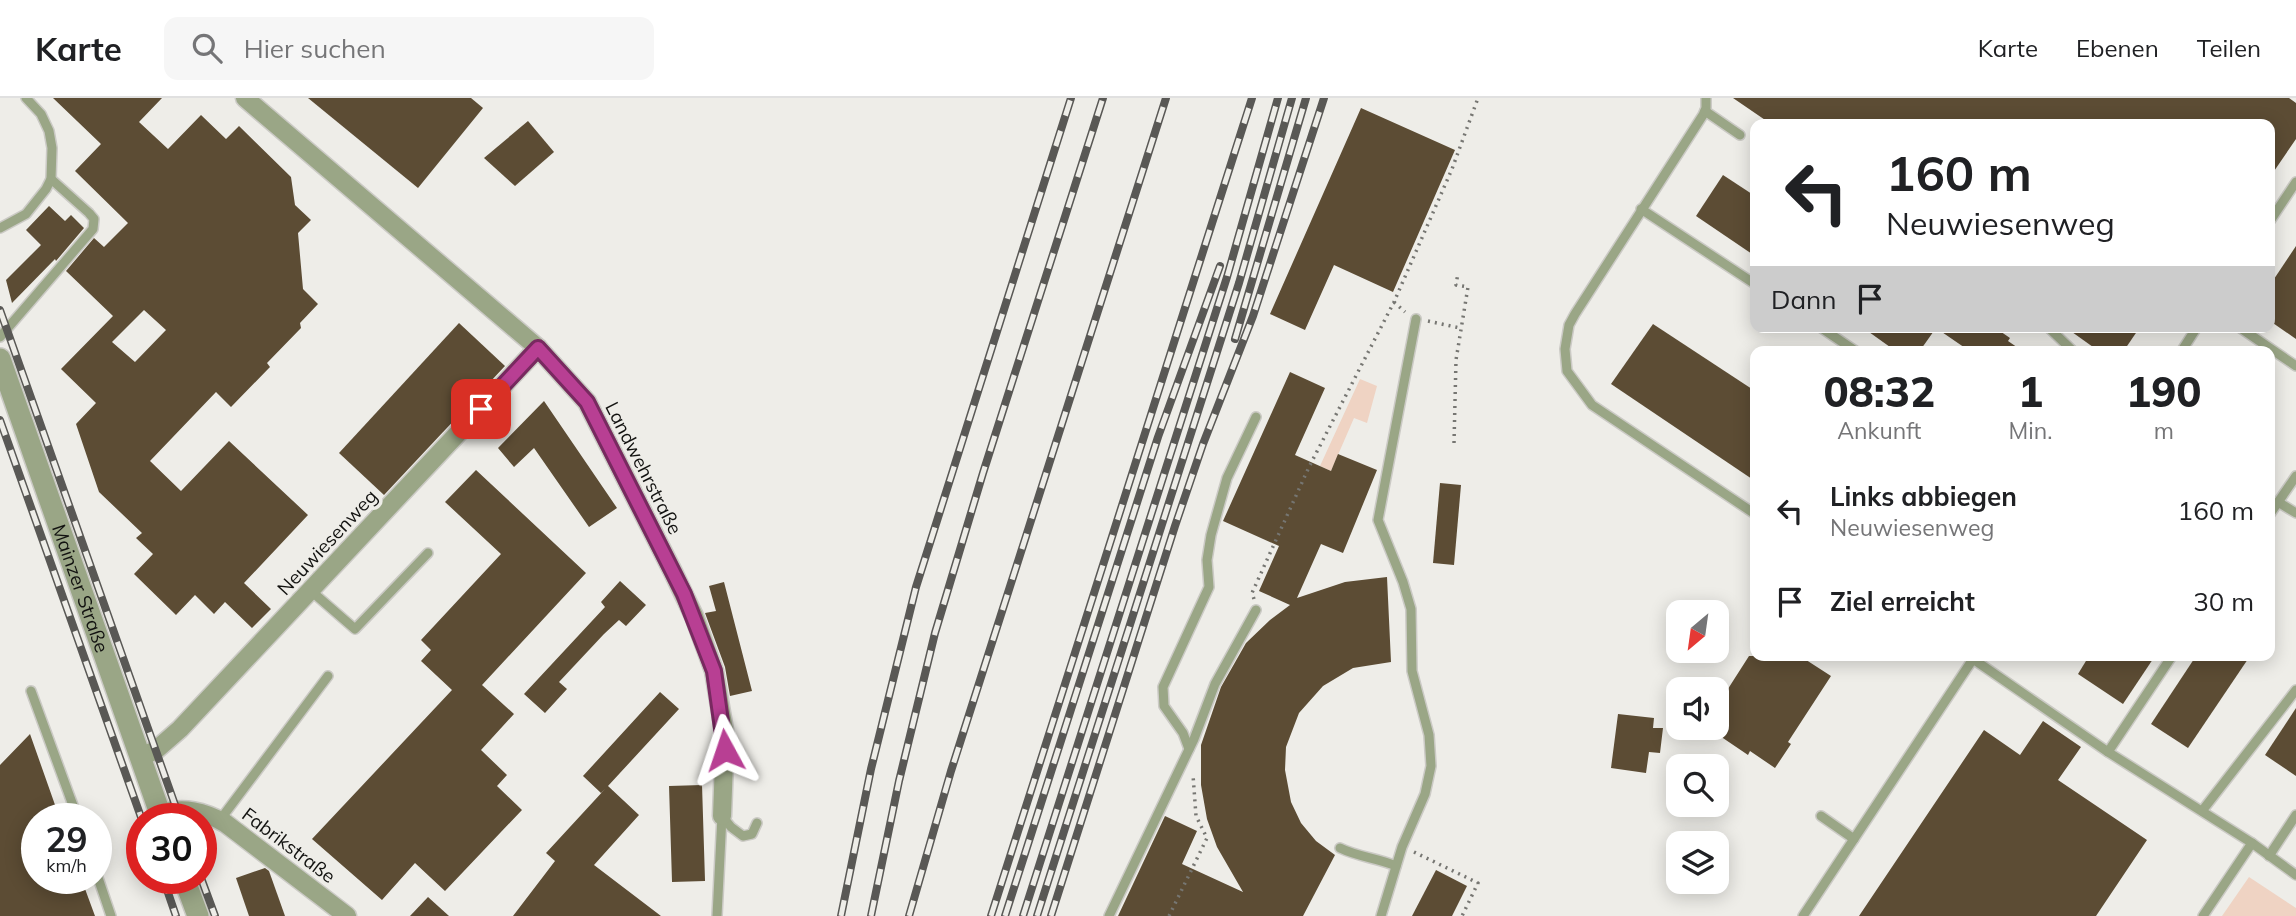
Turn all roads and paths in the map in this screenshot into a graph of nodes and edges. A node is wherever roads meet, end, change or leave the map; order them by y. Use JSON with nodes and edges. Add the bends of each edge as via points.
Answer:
{"nodes":[{"id":1,"x":26,"y":98,"type":"edge"},
{"id":2,"x":245,"y":98,"type":"edge"},
{"id":3,"x":1478,"y":98,"type":"edge"},
{"id":4,"x":1706,"y":98,"type":"edge"},
{"id":5,"x":1704,"y":111,"type":"junction"},
{"id":6,"x":1740,"y":135,"type":"dead end"},
{"id":7,"x":51,"y":179,"type":"junction"},
{"id":8,"x":2296,"y":182,"type":"edge"},
{"id":9,"x":1642,"y":209,"type":"junction"},
{"id":10,"x":2275,"y":214,"type":"edge"},
{"id":11,"x":0,"y":228,"type":"edge"},
{"id":12,"x":1458,"y":273,"type":"dead end"},
{"id":13,"x":1750,"y":281,"type":"edge"},
{"id":14,"x":1416,"y":319,"type":"dead end"},
{"id":15,"x":1829,"y":333,"type":"edge"},
{"id":16,"x":2054,"y":333,"type":"edge"},
{"id":17,"x":2248,"y":333,"type":"edge"},
{"id":18,"x":0,"y":337,"type":"edge"},
{"id":19,"x":1848,"y":346,"type":"edge"},
{"id":20,"x":2068,"y":346,"type":"edge"},
{"id":21,"x":2267,"y":346,"type":"edge"},
{"id":22,"x":538,"y":348,"type":"junction"},
{"id":23,"x":2275,"y":352,"type":"edge"},
{"id":24,"x":0,"y":359,"type":"edge"},
{"id":25,"x":2296,"y":366,"type":"edge"},
{"id":26,"x":1256,"y":417,"type":"dead end"},
{"id":27,"x":1454,"y":443,"type":"dead end"},
{"id":28,"x":2296,"y":476,"type":"edge"},
{"id":29,"x":2278,"y":502,"type":"junction"},
{"id":30,"x":2275,"y":506,"type":"edge"},
{"id":31,"x":1750,"y":511,"type":"edge"},
{"id":32,"x":2296,"y":513,"type":"edge"},
{"id":33,"x":429,"y":553,"type":"dead end"},
{"id":34,"x":310,"y":590,"type":"junction"},
{"id":35,"x":1256,"y":610,"type":"joint"},
{"id":36,"x":1969,"y":661,"type":"edge"},
{"id":37,"x":1978,"y":661,"type":"edge"},
{"id":38,"x":2169,"y":661,"type":"edge"},
{"id":39,"x":328,"y":676,"type":"dead end"},
{"id":40,"x":2296,"y":690,"type":"edge"},
{"id":41,"x":31,"y":691,"type":"dead end"},
{"id":42,"x":1189,"y":749,"type":"junction"},
{"id":43,"x":2108,"y":752,"type":"junction"},
{"id":44,"x":141,"y":757,"type":"junction"},
{"id":45,"x":72,"y":803,"type":"edge"},
{"id":46,"x":157,"y":803,"type":"edge"},
{"id":47,"x":2202,"y":811,"type":"junction"},
{"id":48,"x":2296,"y":815,"type":"edge"},
{"id":49,"x":722,"y":816,"type":"junction"},
{"id":50,"x":1821,"y":817,"type":"dead end"},
{"id":51,"x":217,"y":818,"type":"edge"},
{"id":52,"x":220,"y":820,"type":"junction"},
{"id":53,"x":757,"y":823,"type":"dead end"},
{"id":54,"x":1854,"y":839,"type":"junction"},
{"id":55,"x":2252,"y":844,"type":"junction"},
{"id":56,"x":1340,"y":848,"type":"dead end"},
{"id":57,"x":1424,"y":856,"type":"dead end"},
{"id":58,"x":2269,"y":856,"type":"junction"},
{"id":59,"x":1396,"y":866,"type":"junction"},
{"id":60,"x":2296,"y":875,"type":"edge"},
{"id":61,"x":104,"y":894,"type":"edge"},
{"id":62,"x":190,"y":894,"type":"edge"},
{"id":63,"x":111,"y":916,"type":"edge"},
{"id":64,"x":198,"y":916,"type":"edge"},
{"id":65,"x":348,"y":916,"type":"edge"},
{"id":66,"x":717,"y":916,"type":"edge"},
{"id":67,"x":1109,"y":916,"type":"edge"},
{"id":68,"x":1169,"y":916,"type":"edge"},
{"id":69,"x":1381,"y":916,"type":"edge"},
{"id":70,"x":1462,"y":916,"type":"edge"},
{"id":71,"x":1803,"y":916,"type":"edge"},
{"id":72,"x":2203,"y":916,"type":"edge"}],
"edges":[{"from":1,"to":7,"type":"lane","via":[[49,131]]},
{"from":2,"to":22,"type":"street","name":"Landwehrstraße"},
{"from":3,"to":35,"type":"path","via":[[1394,302],[1309,467],[1252,593]]},
{"from":4,"to":5,"type":"lane"},
{"from":5,"to":6,"type":"lane"},
{"from":5,"to":9,"type":"lane"},
{"from":7,"to":11,"type":"lane","via":[[26,214]]},
{"from":7,"to":18,"type":"lane","via":[[89,213],[93,229]]},
{"from":8,"to":10,"type":"lane"},
{"from":9,"to":13,"type":"lane"},
{"from":9,"to":31,"type":"lane","via":[[1569,325],[1567,371],[1592,405]]},
{"from":12,"to":27,"type":"path","via":[[1456,285],[1468,287],[1456,360]]},
{"from":14,"to":59,"type":"lane","via":[[1378,520],[1411,609],[1412,671],[1431,758],[1425,794]]},
{"from":15,"to":19,"type":"lane"},
{"from":16,"to":20,"type":"lane"},
{"from":17,"to":21,"type":"lane"},
{"from":22,"to":34,"type":"street","name":"Neuwiesenweg"},
{"from":22,"to":49,"type":"street","name":"Landwehrstraße","via":[[587,402],[694,616],[720,701],[725,755]]},
{"from":23,"to":25,"type":"lane"},
{"from":24,"to":44,"type":"street","name":"Mainzer Straße"},
{"from":26,"to":42,"type":"lane","via":[[1227,478],[1217,512],[1207,560],[1209,587],[1163,687],[1164,706]]},
{"from":28,"to":29,"type":"lane"},
{"from":29,"to":30,"type":"lane"},
{"from":29,"to":32,"type":"lane"},
{"from":33,"to":34,"type":"lane","via":[[355,629]]},
{"from":34,"to":44,"type":"street","name":"Neuwiesenweg","via":[[167,742]]},
{"from":35,"to":42,"type":"lane","via":[[1215,684]]},
{"from":36,"to":54,"type":"lane"},
{"from":37,"to":43,"type":"lane"},
{"from":38,"to":43,"type":"lane"},
{"from":39,"to":52,"type":"lane"},
{"from":40,"to":47,"type":"lane"},
{"from":41,"to":45,"type":"lane"},
{"from":42,"to":67,"type":"lane"},
{"from":42,"to":68,"type":"path","via":[[1196,816],[1207,838]]},
{"from":43,"to":47,"type":"lane"},
{"from":44,"to":46,"type":"street","name":"Mainzer Straße"},
{"from":47,"to":55,"type":"lane"},
{"from":48,"to":58,"type":"lane"},
{"from":49,"to":53,"type":"lane","via":[[744,836],[752,834]]},
{"from":49,"to":66,"type":"lane","name":"Landwehrstraße"},
{"from":50,"to":54,"type":"lane"},
{"from":51,"to":52,"type":"street","name":"Fabrikstraße"},
{"from":52,"to":65,"type":"street","name":"Fabrikstraße"},
{"from":54,"to":71,"type":"lane"},
{"from":55,"to":58,"type":"lane"},
{"from":55,"to":72,"type":"lane"},
{"from":56,"to":59,"type":"lane"},
{"from":57,"to":70,"type":"path","via":[[1478,883]]},
{"from":58,"to":60,"type":"lane"},
{"from":59,"to":69,"type":"lane"},
{"from":61,"to":63,"type":"lane"},
{"from":62,"to":64,"type":"street"}]}
